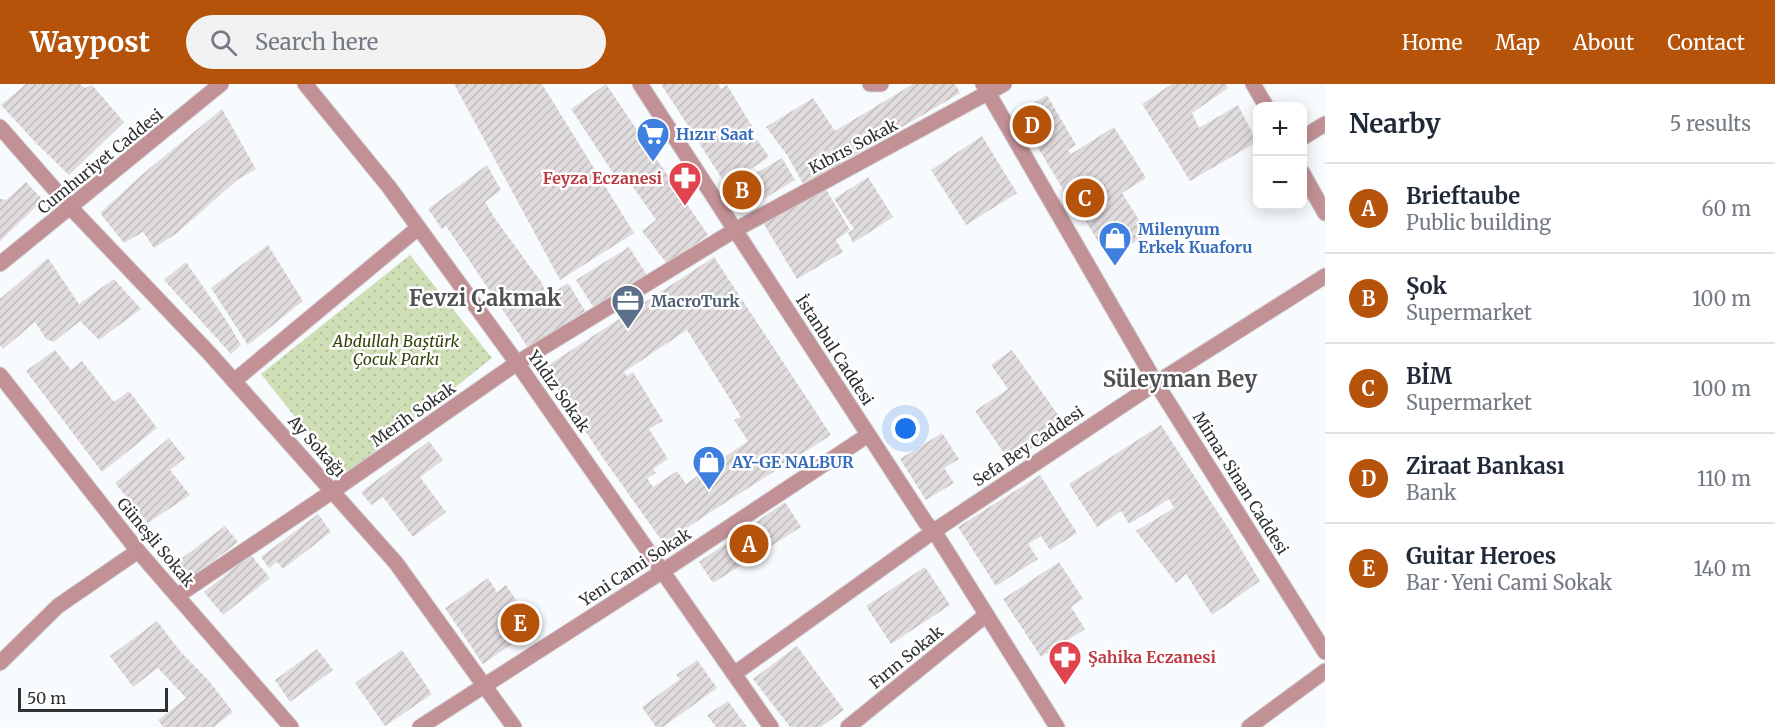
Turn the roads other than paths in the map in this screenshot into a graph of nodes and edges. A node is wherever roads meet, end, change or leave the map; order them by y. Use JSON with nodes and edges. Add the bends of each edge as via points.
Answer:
{"nodes":[{"id":1,"x":221,"y":84,"type":"edge"},
{"id":2,"x":305,"y":84,"type":"edge"},
{"id":3,"x":640,"y":84,"type":"edge"},
{"id":4,"x":870,"y":84,"type":"edge"},
{"id":5,"x":880,"y":84,"type":"edge"},
{"id":6,"x":1004,"y":84,"type":"edge"},
{"id":7,"x":1253,"y":84,"type":"edge"},
{"id":8,"x":986,"y":88,"type":"edge"},
{"id":9,"x":1264,"y":102,"type":"edge"},
{"id":10,"x":1325,"y":124,"type":"edge"},
{"id":11,"x":0,"y":127,"type":"edge"},
{"id":12,"x":1307,"y":135,"type":"edge"},
{"id":13,"x":1307,"y":181,"type":"edge"},
{"id":14,"x":71,"y":208,"type":"junction"},
{"id":15,"x":1325,"y":213,"type":"edge"},
{"id":16,"x":418,"y":228,"type":"junction"},
{"id":17,"x":735,"y":230,"type":"junction"},
{"id":18,"x":0,"y":264,"type":"edge"},
{"id":19,"x":1325,"y":276,"type":"edge"},
{"id":20,"x":517,"y":363,"type":"junction"},
{"id":21,"x":0,"y":375,"type":"edge"},
{"id":22,"x":234,"y":381,"type":"junction"},
{"id":23,"x":1156,"y":382,"type":"junction"},
{"id":24,"x":868,"y":435,"type":"junction"},
{"id":25,"x":333,"y":491,"type":"junction"},
{"id":26,"x":934,"y":531,"type":"junction"},
{"id":27,"x":138,"y":551,"type":"junction"},
{"id":28,"x":663,"y":571,"type":"junction"},
{"id":29,"x":177,"y":596,"type":"junction"},
{"id":30,"x":986,"y":615,"type":"junction"},
{"id":31,"x":1325,"y":652,"type":"edge"},
{"id":32,"x":0,"y":663,"type":"edge"},
{"id":33,"x":1325,"y":671,"type":"edge"},
{"id":34,"x":734,"y":674,"type":"junction"},
{"id":35,"x":485,"y":686,"type":"junction"},
{"id":36,"x":291,"y":727,"type":"edge"},
{"id":37,"x":420,"y":727,"type":"edge"},
{"id":38,"x":514,"y":727,"type":"edge"},
{"id":39,"x":771,"y":727,"type":"edge"},
{"id":40,"x":848,"y":727,"type":"edge"},
{"id":41,"x":1057,"y":727,"type":"edge"},
{"id":42,"x":1249,"y":727,"type":"edge"}],
"edges":[{"from":1,"to":14,"type":"street","name":"Cumhuriyet Caddesi"},
{"from":2,"to":16,"type":"street","name":"Yıldız Sokak"},
{"from":3,"to":17,"type":"street","name":"İstanbul Caddesi"},
{"from":4,"to":5,"type":"street"},
{"from":6,"to":8,"type":"street","name":"Kıbrıs Sokak"},
{"from":7,"to":9,"type":"street"},
{"from":8,"to":17,"type":"street","name":"Kıbrıs Sokak"},
{"from":8,"to":23,"type":"street","name":"Mimar Sinan Caddesi"},
{"from":10,"to":12,"type":"street"},
{"from":11,"to":14,"type":"street","name":"Ay Sokağı"},
{"from":13,"to":15,"type":"street"},
{"from":14,"to":18,"type":"street","name":"Cumhuriyet Caddesi"},
{"from":14,"to":22,"type":"street","name":"Ay Sokağı"},
{"from":16,"to":20,"type":"street","name":"Yıldız Sokak"},
{"from":16,"to":22,"type":"street"},
{"from":17,"to":20,"type":"street","name":"Merih Sokak"},
{"from":17,"to":24,"type":"street","name":"İstanbul Caddesi"},
{"from":19,"to":23,"type":"street","name":"Sefa Bey Caddesi"},
{"from":20,"to":25,"type":"street","name":"Merih Sokak"},
{"from":20,"to":28,"type":"street","name":"Yıldız Sokak"},
{"from":21,"to":27,"type":"street","name":"Güneşli Sokak"},
{"from":22,"to":25,"type":"street","name":"Ay Sokağı"},
{"from":23,"to":26,"type":"street","name":"Sefa Bey Caddesi"},
{"from":23,"to":31,"type":"street","name":"Mimar Sinan Caddesi"},
{"from":24,"to":26,"type":"street","name":"İstanbul Caddesi"},
{"from":24,"to":28,"type":"street","name":"Yeni Cami Sokak"},
{"from":25,"to":29,"type":"street","name":"Merih Sokak"},
{"from":25,"to":35,"type":"street","name":"Ay Sokağı","via":[[396,563]]},
{"from":26,"to":30,"type":"street","name":"İstanbul Caddesi"},
{"from":26,"to":34,"type":"street","name":"Sefa Bey Caddesi"},
{"from":27,"to":29,"type":"street","name":"Güneşli Sokak"},
{"from":27,"to":32,"type":"street","via":[[58,606]]},
{"from":28,"to":34,"type":"street","name":"Yıldız Sokak"},
{"from":28,"to":35,"type":"street","name":"Yeni Cami Sokak"},
{"from":29,"to":36,"type":"street","name":"Güneşli Sokak"},
{"from":30,"to":40,"type":"street","name":"Fırın Sokak"},
{"from":30,"to":41,"type":"street","name":"İstanbul Caddesi"},
{"from":33,"to":42,"type":"street"},
{"from":34,"to":39,"type":"street","name":"Yıldız Sokak"},
{"from":35,"to":37,"type":"street","name":"Yeni Cami Sokak"},
{"from":35,"to":38,"type":"street","name":"Ay Sokağı"}]}
